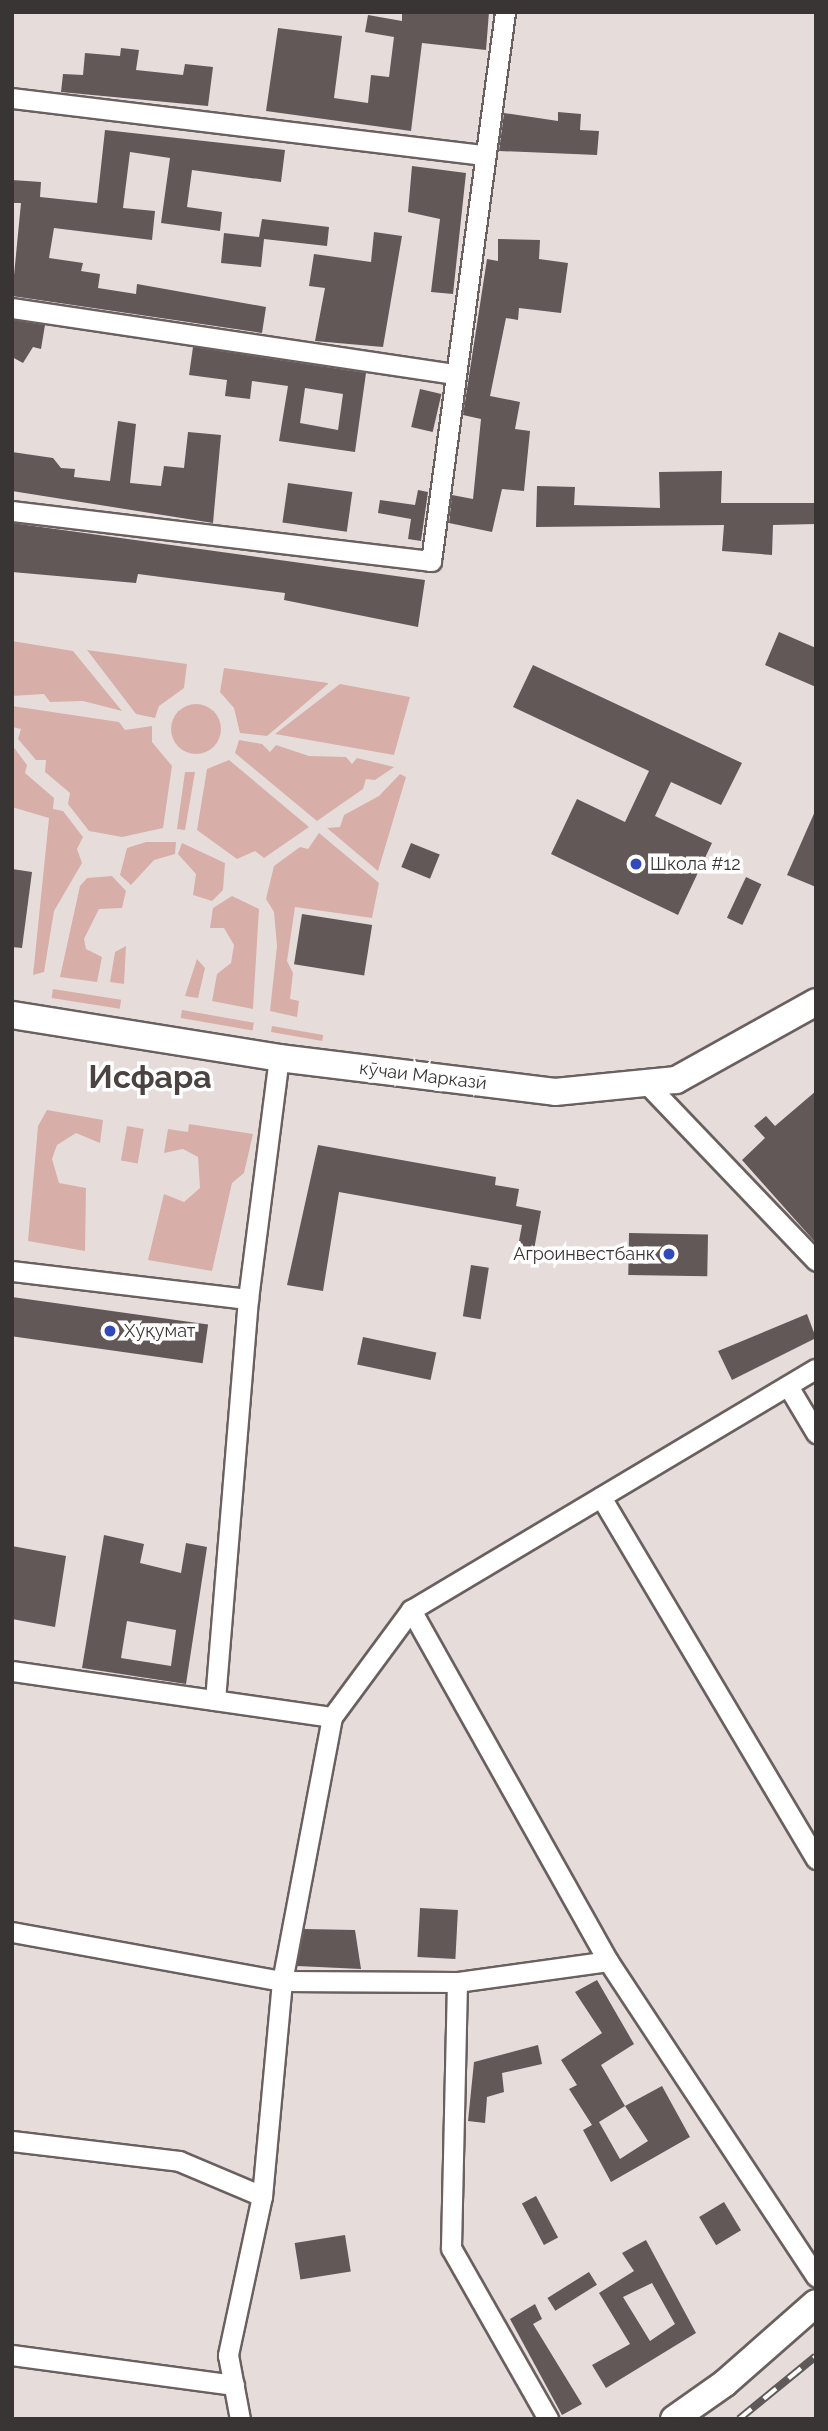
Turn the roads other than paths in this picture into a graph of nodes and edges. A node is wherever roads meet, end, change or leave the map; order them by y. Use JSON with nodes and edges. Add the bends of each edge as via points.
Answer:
{"nodes":[{"id":1,"x":505,"y":12,"type":"edge"},
{"id":2,"x":12,"y":98,"type":"edge"},
{"id":3,"x":481,"y":155,"type":"junction"},
{"id":4,"x":12,"y":308,"type":"edge"},
{"id":5,"x":454,"y":374,"type":"junction"},
{"id":6,"x":12,"y":511,"type":"edge"},
{"id":7,"x":816,"y":1002,"type":"edge"},
{"id":8,"x":12,"y":1015,"type":"edge"},
{"id":9,"x":279,"y":1058,"type":"junction"},
{"id":10,"x":648,"y":1085,"type":"junction"},
{"id":11,"x":816,"y":1261,"type":"edge"},
{"id":12,"x":12,"y":1271,"type":"edge"},
{"id":13,"x":248,"y":1300,"type":"junction"},
{"id":14,"x":816,"y":1369,"type":"edge"},
{"id":15,"x":788,"y":1386,"type":"junction"},
{"id":16,"x":816,"y":1433,"type":"edge"},
{"id":17,"x":601,"y":1497,"type":"junction"},
{"id":18,"x":411,"y":1610,"type":"junction"},
{"id":19,"x":12,"y":1671,"type":"edge"},
{"id":20,"x":215,"y":1700,"type":"junction"},
{"id":21,"x":332,"y":1717,"type":"junction"},
{"id":22,"x":816,"y":1859,"type":"edge"},
{"id":23,"x":12,"y":1932,"type":"edge"},
{"id":24,"x":608,"y":1961,"type":"junction"},
{"id":25,"x":282,"y":1981,"type":"junction"},
{"id":26,"x":457,"y":1982,"type":"junction"},
{"id":27,"x":12,"y":2141,"type":"edge"},
{"id":28,"x":262,"y":2196,"type":"junction"},
{"id":29,"x":816,"y":2277,"type":"edge"},
{"id":30,"x":816,"y":2303,"type":"edge"},
{"id":31,"x":12,"y":2355,"type":"edge"},
{"id":32,"x":234,"y":2385,"type":"junction"},
{"id":33,"x":240,"y":2419,"type":"edge"},
{"id":34,"x":548,"y":2419,"type":"edge"},
{"id":35,"x":674,"y":2419,"type":"edge"}],
"edges":[{"from":1,"to":3,"type":"street"},
{"from":2,"to":3,"type":"street"},
{"from":3,"to":5,"type":"street"},
{"from":4,"to":5,"type":"street"},
{"from":5,"to":6,"type":"street","via":[[431,561]]},
{"from":7,"to":10,"type":"main road","name":"кӯчаи Марказӣ","via":[[676,1080]]},
{"from":8,"to":9,"type":"main road","name":"кӯчаи Марказӣ"},
{"from":9,"to":10,"type":"main road","name":"кӯчаи Марказӣ","via":[[555,1092]]},
{"from":9,"to":13,"type":"street"},
{"from":10,"to":11,"type":"street"},
{"from":12,"to":13,"type":"street"},
{"from":13,"to":20,"type":"street"},
{"from":14,"to":15,"type":"street"},
{"from":15,"to":16,"type":"street"},
{"from":15,"to":17,"type":"street"},
{"from":17,"to":18,"type":"street"},
{"from":17,"to":22,"type":"street"},
{"from":18,"to":21,"type":"street"},
{"from":18,"to":24,"type":"street"},
{"from":19,"to":20,"type":"street"},
{"from":20,"to":21,"type":"street"},
{"from":21,"to":25,"type":"street"},
{"from":23,"to":25,"type":"street"},
{"from":24,"to":26,"type":"street"},
{"from":24,"to":29,"type":"street"},
{"from":25,"to":26,"type":"street"},
{"from":25,"to":28,"type":"street"},
{"from":26,"to":34,"type":"street","via":[[451,2248]]},
{"from":27,"to":28,"type":"street","via":[[179,2161]]},
{"from":28,"to":32,"type":"street","via":[[228,2355]]},
{"from":30,"to":35,"type":"main road","via":[[725,2383]]},
{"from":31,"to":32,"type":"street"},
{"from":32,"to":33,"type":"street"}]}
